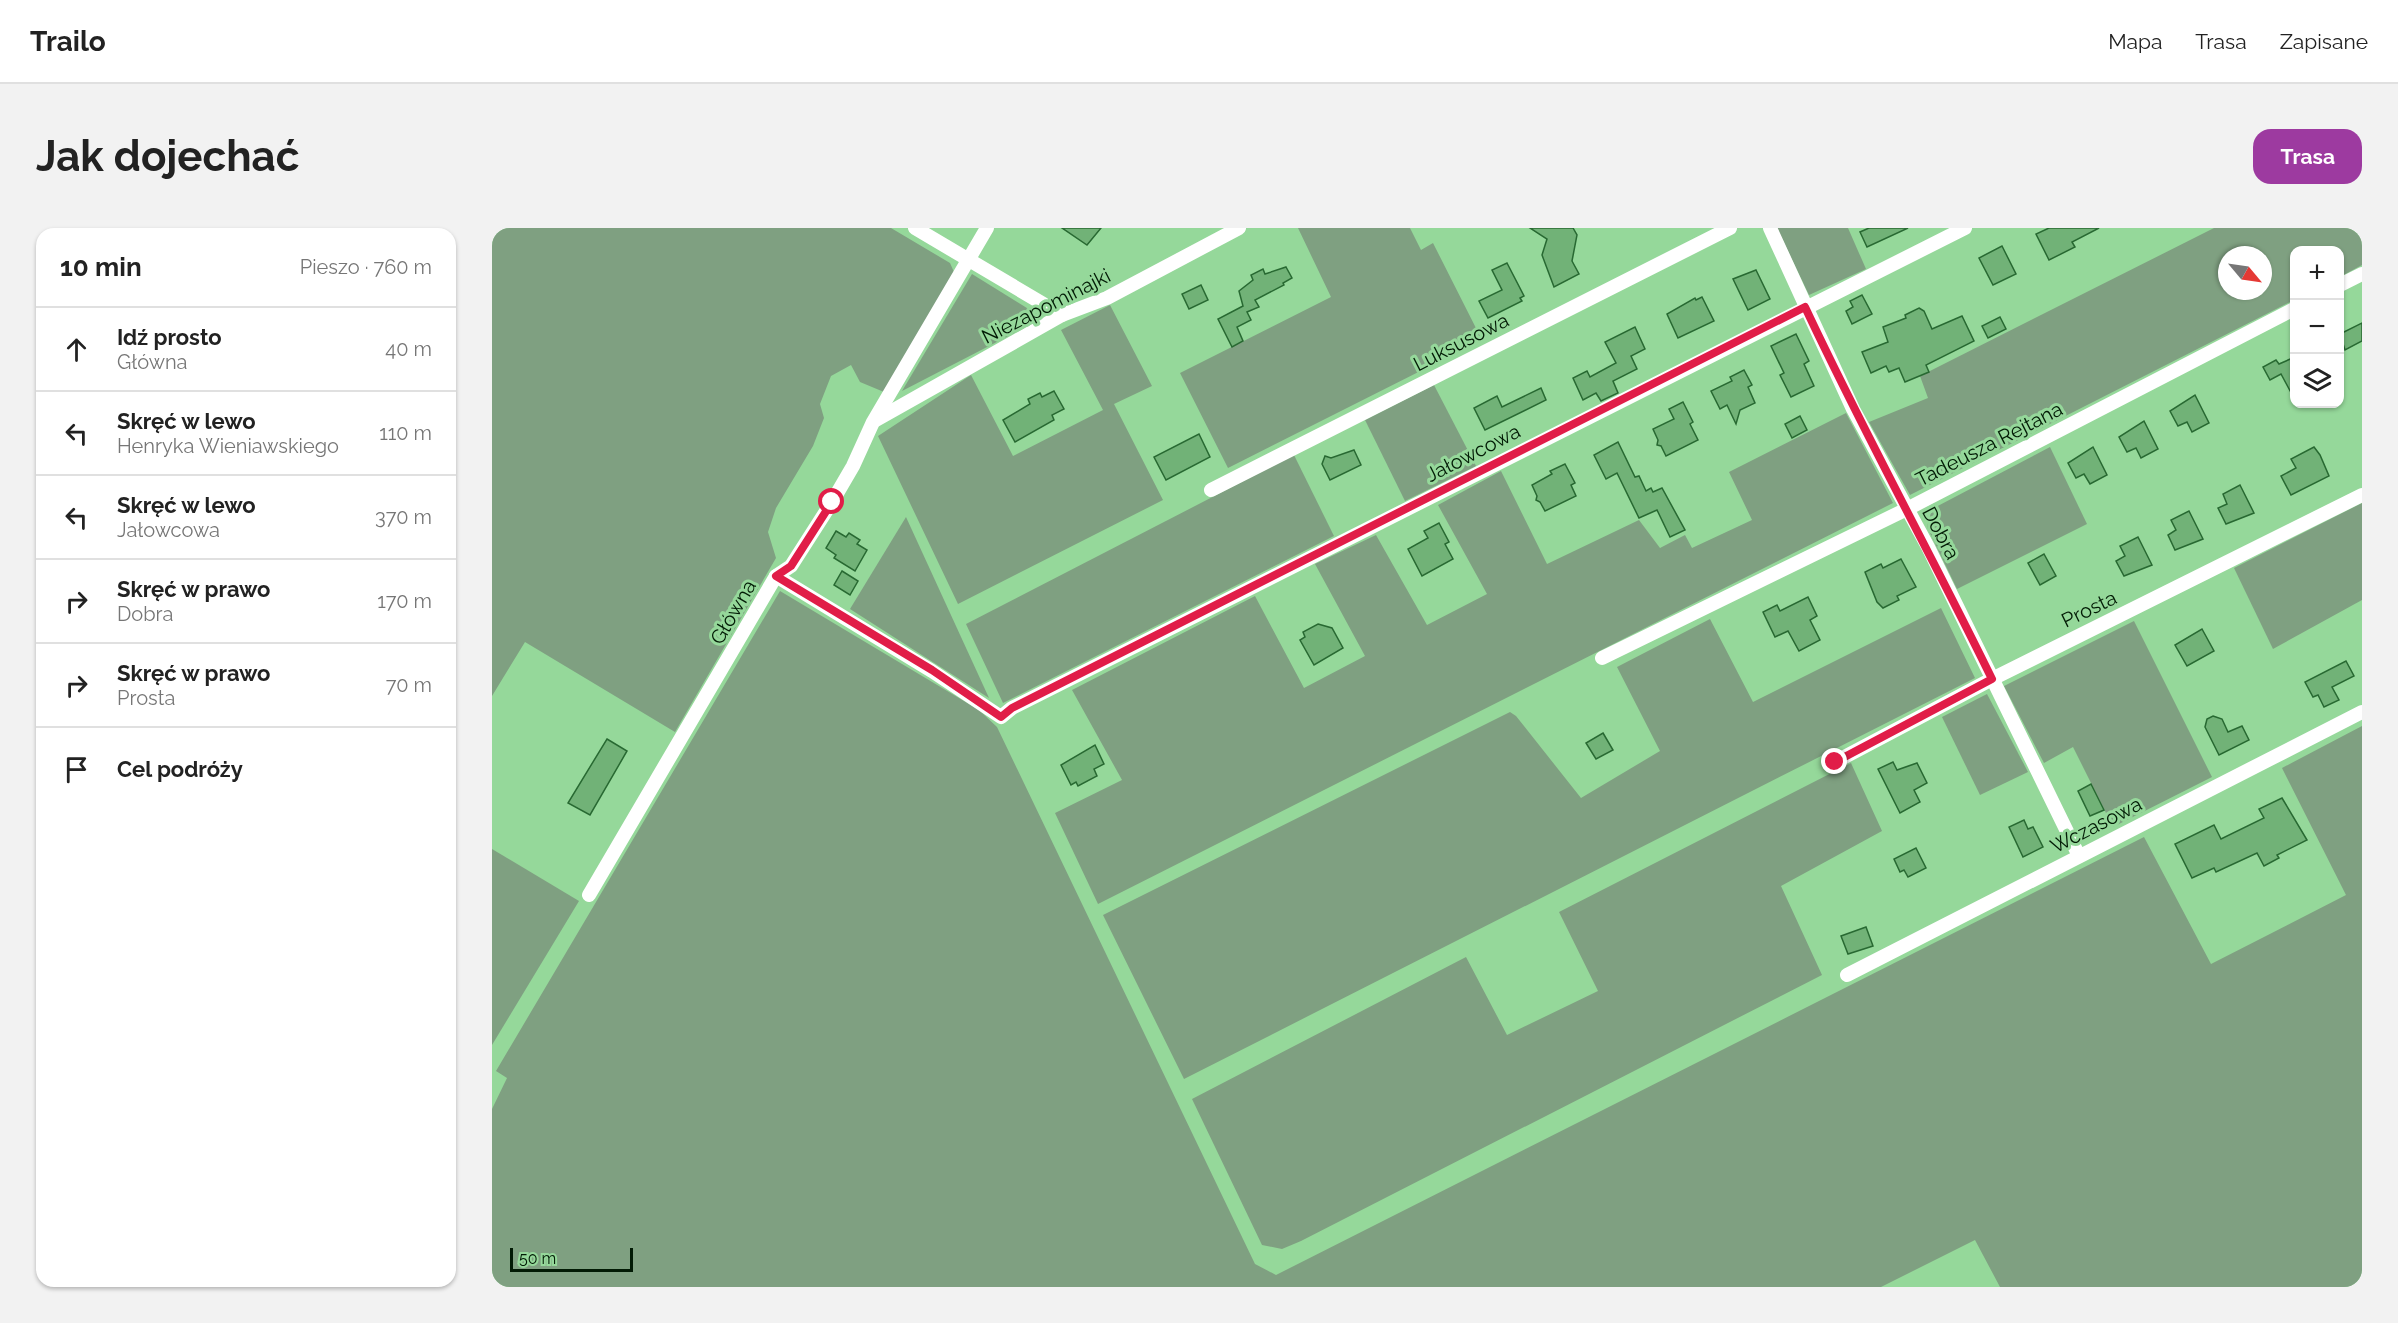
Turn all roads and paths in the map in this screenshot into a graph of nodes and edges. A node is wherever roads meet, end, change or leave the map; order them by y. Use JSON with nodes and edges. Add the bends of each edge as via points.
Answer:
{"nodes":[{"id":1,"x":915,"y":228,"type":"edge"},
{"id":2,"x":987,"y":228,"type":"edge"},
{"id":3,"x":1239,"y":228,"type":"edge"},
{"id":4,"x":1730,"y":228,"type":"edge"},
{"id":5,"x":1770,"y":228,"type":"edge"},
{"id":6,"x":1965,"y":228,"type":"edge"},
{"id":7,"x":969,"y":259,"type":"junction"},
{"id":8,"x":2362,"y":274,"type":"edge"},
{"id":9,"x":2344,"y":283,"type":"edge"},
{"id":10,"x":1805,"y":307,"type":"junction"},
{"id":11,"x":2290,"y":312,"type":"edge"},
{"id":12,"x":1062,"y":315,"type":"junction"},
{"id":13,"x":873,"y":422,"type":"junction"},
{"id":14,"x":1210,"y":490,"type":"dead end"},
{"id":15,"x":2362,"y":495,"type":"edge"},
{"id":16,"x":1907,"y":509,"type":"junction"},
{"id":17,"x":776,"y":576,"type":"junction"},
{"id":18,"x":1602,"y":658,"type":"dead end"},
{"id":19,"x":1992,"y":679,"type":"junction"},
{"id":20,"x":2362,"y":712,"type":"edge"},
{"id":21,"x":1835,"y":762,"type":"dead end"},
{"id":22,"x":2079,"y":856,"type":"junction"},
{"id":23,"x":589,"y":895,"type":"dead end"},
{"id":24,"x":1847,"y":975,"type":"dead end"}],
"edges":[{"from":1,"to":7,"type":"street"},
{"from":2,"to":7,"type":"street","name":"Główna"},
{"from":3,"to":12,"type":"street","name":"Niezapominajki","via":[[1107,298]]},
{"from":4,"to":14,"type":"street","name":"Luksusowa"},
{"from":5,"to":10,"type":"street","name":"Dobra"},
{"from":6,"to":10,"type":"street","name":"Jałowcowa"},
{"from":7,"to":12,"type":"street"},
{"from":7,"to":13,"type":"street","name":"Główna"},
{"from":8,"to":9,"type":"street"},
{"from":10,"to":16,"type":"street","name":"Dobra","via":[[1852,409]]},
{"from":10,"to":17,"type":"street","name":"Jałowcowa","via":[[1012,708],[1001,717],[932,670]]},
{"from":11,"to":16,"type":"street","name":"Tadeusza Rejtana"},
{"from":12,"to":13,"type":"street","name":"Niezapominajki"},
{"from":13,"to":17,"type":"street","name":"Główna","via":[[832,502],[791,566]]},
{"from":15,"to":19,"type":"street","name":"Prosta"},
{"from":16,"to":18,"type":"street","name":"Tadeusza Rejtana"},
{"from":16,"to":19,"type":"street","name":"Dobra"},
{"from":17,"to":23,"type":"street","name":"Główna"},
{"from":19,"to":21,"type":"street","name":"Prosta"},
{"from":19,"to":22,"type":"street","name":"Dobra"},
{"from":20,"to":22,"type":"street","name":"Wczasowa"},
{"from":22,"to":24,"type":"street","name":"Wczasowa"}]}
